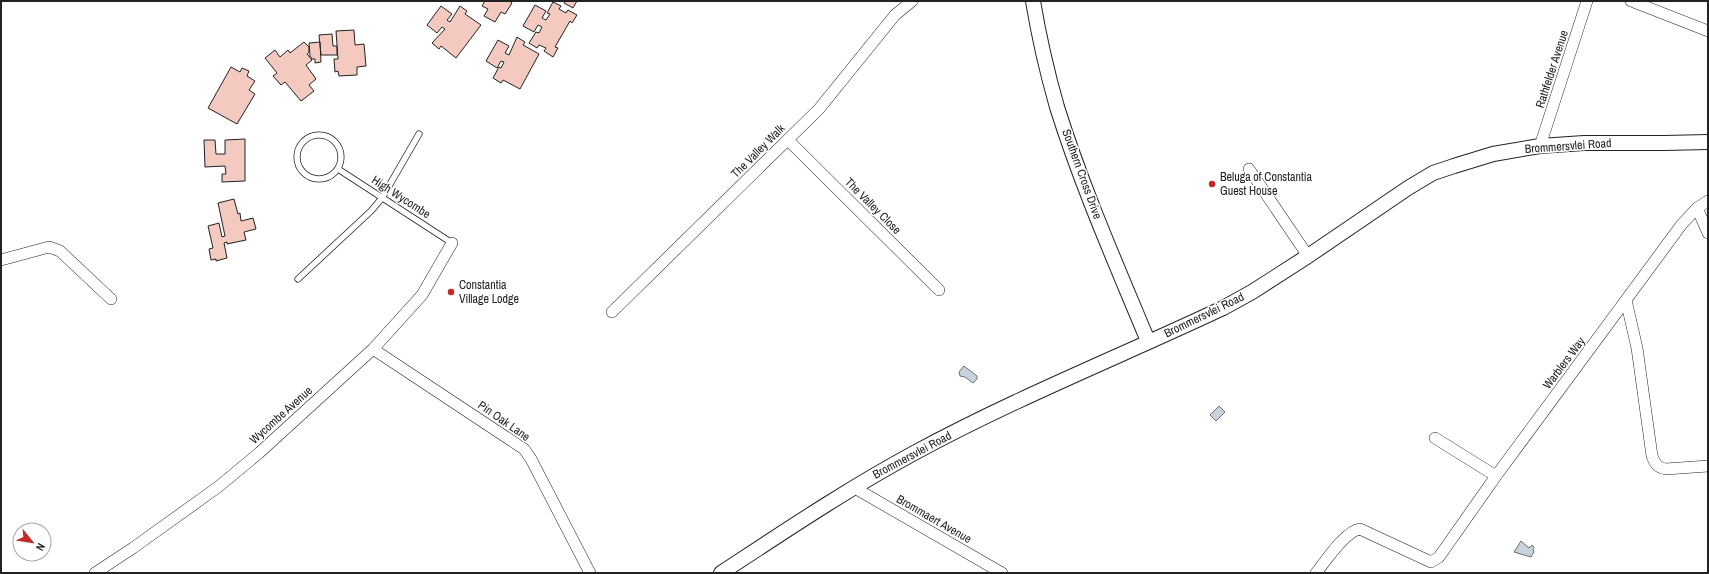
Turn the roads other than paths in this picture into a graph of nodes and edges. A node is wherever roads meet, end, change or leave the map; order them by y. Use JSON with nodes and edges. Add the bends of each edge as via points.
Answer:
{"nodes":[{"id":1,"x":912,"y":1,"type":"edge"},
{"id":2,"x":1033,"y":1,"type":"edge"},
{"id":3,"x":1587,"y":1,"type":"edge"},
{"id":4,"x":1631,"y":1,"type":"edge"},
{"id":5,"x":1708,"y":31,"type":"edge"},
{"id":6,"x":419,"y":134,"type":"dead end"},
{"id":7,"x":788,"y":140,"type":"junction"},
{"id":8,"x":1708,"y":142,"type":"edge"},
{"id":9,"x":1540,"y":146,"type":"junction"},
{"id":10,"x":1249,"y":168,"type":"dead end"},
{"id":11,"x":338,"y":169,"type":"junction"},
{"id":12,"x":382,"y":198,"type":"junction"},
{"id":13,"x":1708,"y":201,"type":"edge"},
{"id":14,"x":1698,"y":208,"type":"junction"},
{"id":15,"x":1708,"y":233,"type":"edge"},
{"id":16,"x":452,"y":244,"type":"joint"},
{"id":17,"x":1308,"y":256,"type":"junction"},
{"id":18,"x":1,"y":260,"type":"edge"},
{"id":19,"x":298,"y":279,"type":"dead end"},
{"id":20,"x":939,"y":290,"type":"dead end"},
{"id":21,"x":111,"y":299,"type":"dead end"},
{"id":22,"x":1626,"y":300,"type":"junction"},
{"id":23,"x":612,"y":312,"type":"dead end"},
{"id":24,"x":1148,"y":342,"type":"junction"},
{"id":25,"x":373,"y":349,"type":"junction"},
{"id":26,"x":1435,"y":438,"type":"dead end"},
{"id":27,"x":1708,"y":466,"type":"edge"},
{"id":28,"x":1496,"y":476,"type":"junction"},
{"id":29,"x":853,"y":487,"type":"junction"},
{"id":30,"x":95,"y":573,"type":"edge"},
{"id":31,"x":590,"y":573,"type":"edge"},
{"id":32,"x":721,"y":573,"type":"edge"},
{"id":33,"x":1002,"y":573,"type":"edge"},
{"id":34,"x":1316,"y":573,"type":"edge"}],
"edges":[{"from":1,"to":7,"type":"street","name":"The Valley Walk","via":[[896,15],[819,109]]},
{"from":2,"to":24,"type":"street","name":"Southern Cross Drive","via":[[1057,107],[1082,181]]},
{"from":3,"to":9,"type":"street","name":"Rathfelder Avenue"},
{"from":4,"to":5,"type":"street"},
{"from":6,"to":12,"type":"lane"},
{"from":7,"to":20,"type":"street","name":"The Valley Close"},
{"from":7,"to":23,"type":"street","name":"The Valley Walk"},
{"from":8,"to":9,"type":"street","name":"Brommersvlei Road"},
{"from":9,"to":17,"type":"street","name":"Brommersvlei Road","via":[[1493,154],[1433,173]]},
{"from":10,"to":17,"type":"street"},
{"from":11,"to":11,"type":"lane","via":[[331,176],[321,180],[311,179],[303,174],[297,165],[296,155],[299,146],[306,139],[316,135],[326,136],[334,141],[340,150],[341,160]]},
{"from":11,"to":12,"type":"lane","name":"High Wycombe"},
{"from":12,"to":16,"type":"lane","name":"High Wycombe"},
{"from":12,"to":19,"type":"lane"},
{"from":13,"to":14,"type":"street","name":"Warblers Way"},
{"from":14,"to":15,"type":"street"},
{"from":14,"to":22,"type":"street","name":"Warblers Way","via":[[1682,224]]},
{"from":16,"to":25,"type":"street","name":"Wycombe Avenue","via":[[422,295]]},
{"from":17,"to":24,"type":"street","name":"Brommersvlei Road","via":[[1223,308]]},
{"from":18,"to":21,"type":"street","via":[[49,247],[60,251]]},
{"from":22,"to":27,"type":"street","via":[[1637,348],[1655,464],[1666,469]]},
{"from":22,"to":28,"type":"street","name":"Warblers Way"},
{"from":24,"to":29,"type":"street","name":"Brommersvlei Road","via":[[984,418]]},
{"from":25,"to":30,"type":"street","name":"Wycombe Avenue","via":[[218,487]]},
{"from":25,"to":31,"type":"street","name":"Pin Oak Lane","via":[[524,450]]},
{"from":26,"to":28,"type":"street"},
{"from":28,"to":34,"type":"street","name":"Warblers Way","via":[[1439,557],[1431,562],[1360,529],[1347,536]]},
{"from":29,"to":32,"type":"street","name":"Brommersvlei Road"},
{"from":29,"to":33,"type":"street","name":"Brommaert Avenue"}]}
